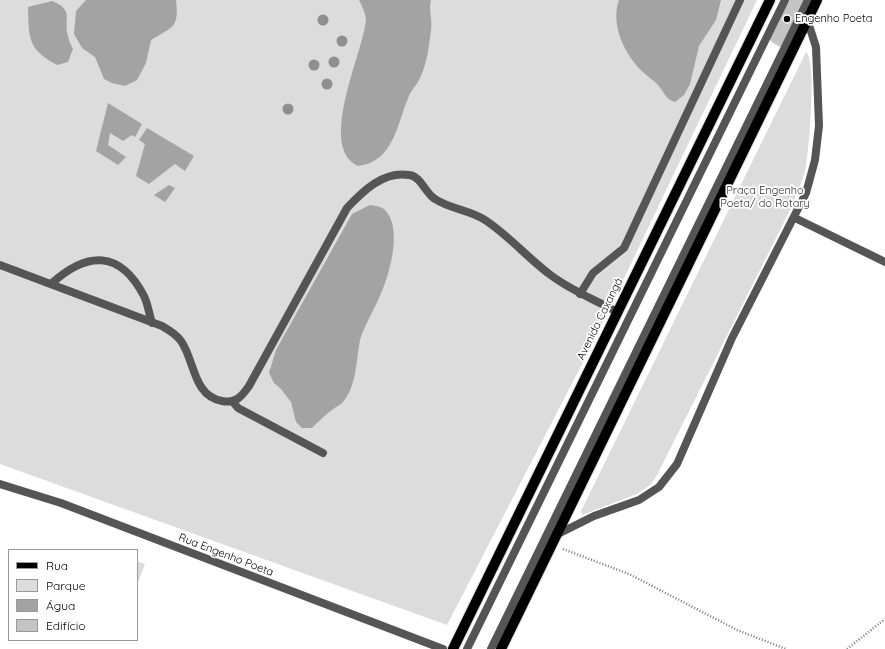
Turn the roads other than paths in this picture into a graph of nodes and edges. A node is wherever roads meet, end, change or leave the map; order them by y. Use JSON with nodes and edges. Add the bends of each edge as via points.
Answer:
{"nodes":[{"id":1,"x":740,"y":0,"type":"edge"},
{"id":2,"x":770,"y":0,"type":"edge"},
{"id":3,"x":785,"y":0,"type":"edge"},
{"id":4,"x":808,"y":0,"type":"edge"},
{"id":5,"x":817,"y":0,"type":"edge"},
{"id":6,"x":807,"y":19,"type":"junction"},
{"id":7,"x":795,"y":218,"type":"junction"},
{"id":8,"x":885,"y":262,"type":"edge"},
{"id":9,"x":0,"y":265,"type":"edge"},
{"id":10,"x":51,"y":284,"type":"junction"},
{"id":11,"x":580,"y":294,"type":"junction"},
{"id":12,"x":617,"y":312,"type":"junction"},
{"id":13,"x":152,"y":323,"type":"junction"},
{"id":14,"x":232,"y":401,"type":"junction"},
{"id":15,"x":323,"y":453,"type":"dead end"},
{"id":16,"x":0,"y":478,"type":"edge"},
{"id":17,"x":0,"y":484,"type":"edge"},
{"id":18,"x":556,"y":535,"type":"junction"},
{"id":19,"x":443,"y":649,"type":"edge"},
{"id":20,"x":453,"y":649,"type":"edge"},
{"id":21,"x":467,"y":649,"type":"edge"},
{"id":22,"x":491,"y":649,"type":"edge"},
{"id":23,"x":500,"y":649,"type":"edge"}],
"edges":[{"from":1,"to":11,"type":"street","via":[[624,248],[593,273]]},
{"from":2,"to":12,"type":"main road","name":"Avenida Caxangá"},
{"from":3,"to":21,"type":"street"},
{"from":4,"to":22,"type":"street"},
{"from":5,"to":6,"type":"main road"},
{"from":6,"to":7,"type":"street","via":[[816,47],[819,126],[815,160],[806,193]]},
{"from":6,"to":18,"type":"main road"},
{"from":7,"to":8,"type":"street"},
{"from":7,"to":18,"type":"street","via":[[732,338],[677,464],[659,487],[639,500],[594,516]]},
{"from":9,"to":10,"type":"street"},
{"from":10,"to":13,"type":"street"},
{"from":10,"to":13,"type":"street","via":[[84,261],[108,260],[131,275],[145,297]]},
{"from":11,"to":12,"type":"street"},
{"from":11,"to":14,"type":"street","via":[[549,274],[484,220],[433,198],[420,181],[411,175],[393,176],[374,183],[360,193],[347,208],[249,386],[242,396]]},
{"from":12,"to":20,"type":"main road","name":"Avenida Caxangá"},
{"from":13,"to":14,"type":"street","via":[[173,332],[180,340],[200,385],[207,394],[216,400]]},
{"from":14,"to":15,"type":"street","via":[[238,408]]},
{"from":16,"to":17,"type":"street"},
{"from":17,"to":19,"type":"street","name":"Rua Engenho Poeta","via":[[61,503]]},
{"from":18,"to":23,"type":"main road"}]}
